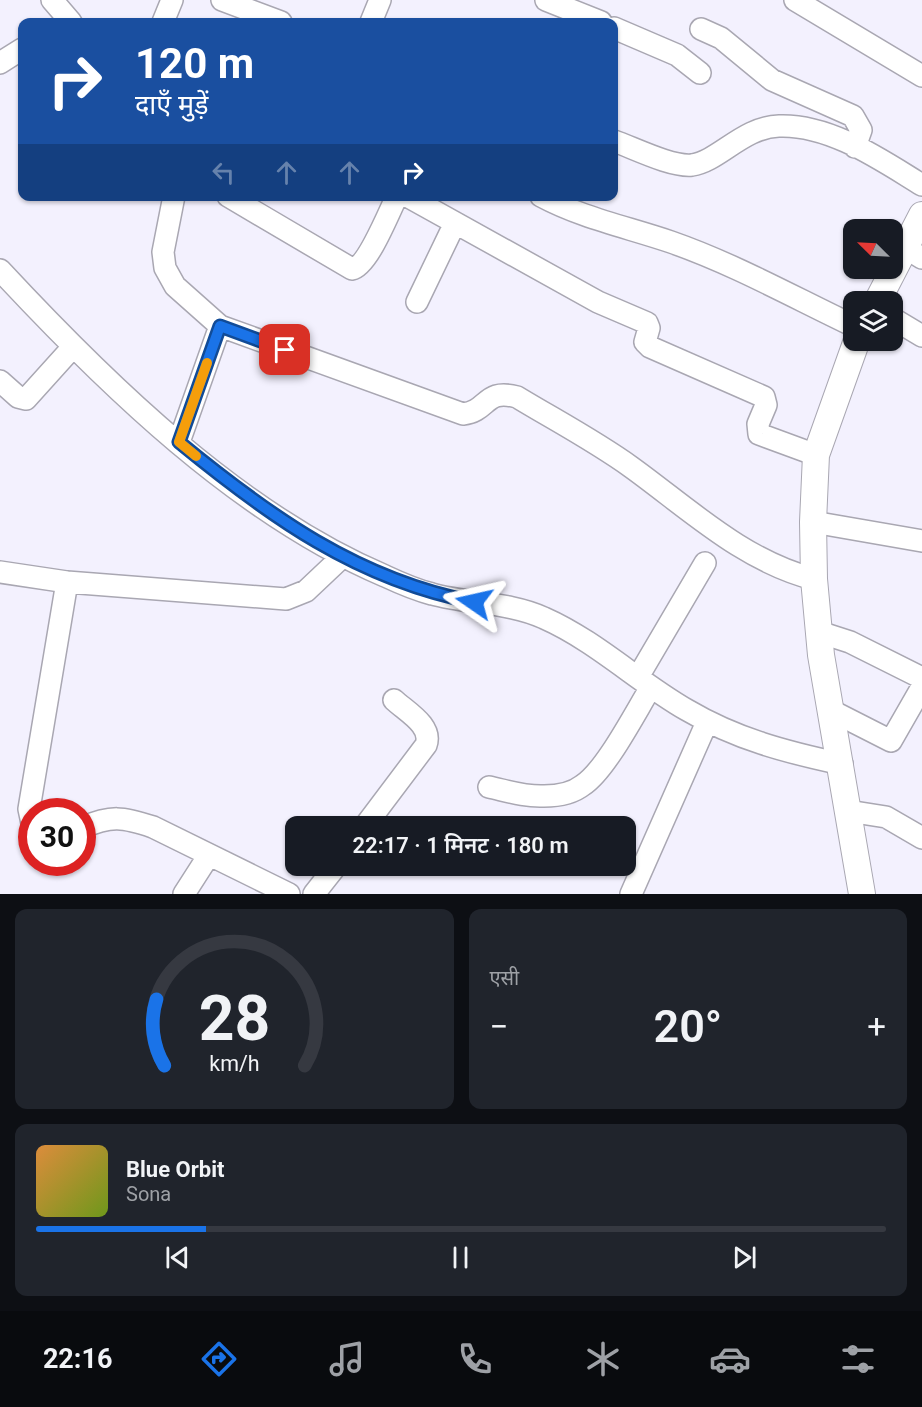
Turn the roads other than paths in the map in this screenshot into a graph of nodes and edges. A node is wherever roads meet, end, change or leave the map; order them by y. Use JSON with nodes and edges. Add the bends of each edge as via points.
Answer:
{"nodes":[{"id":1,"x":52,"y":0,"type":"edge"},
{"id":2,"x":172,"y":0,"type":"edge"},
{"id":3,"x":222,"y":0,"type":"edge"},
{"id":4,"x":380,"y":0,"type":"edge"},
{"id":5,"x":546,"y":0,"type":"edge"},
{"id":6,"x":795,"y":0,"type":"edge"},
{"id":7,"x":65,"y":18,"type":"edge"},
{"id":8,"x":165,"y":18,"type":"edge"},
{"id":9,"x":270,"y":18,"type":"edge"},
{"id":10,"x":373,"y":18,"type":"edge"},
{"id":11,"x":591,"y":18,"type":"edge"},
{"id":12,"x":701,"y":29,"type":"dead end"},
{"id":13,"x":618,"y":30,"type":"edge"},
{"id":14,"x":18,"y":51,"type":"edge"},
{"id":15,"x":0,"y":63,"type":"edge"},
{"id":16,"x":700,"y":72,"type":"dead end"},
{"id":17,"x":922,"y":76,"type":"edge"},
{"id":18,"x":618,"y":142,"type":"edge"},
{"id":19,"x":855,"y":147,"type":"junction"},
{"id":20,"x":922,"y":185,"type":"edge"},
{"id":21,"x":173,"y":201,"type":"edge"},
{"id":22,"x":236,"y":201,"type":"edge"},
{"id":23,"x":394,"y":201,"type":"edge"},
{"id":24,"x":416,"y":201,"type":"edge"},
{"id":25,"x":551,"y":201,"type":"edge"},
{"id":26,"x":922,"y":215,"type":"edge"},
{"id":27,"x":455,"y":223,"type":"junction"},
{"id":28,"x":913,"y":253,"type":"edge"},
{"id":29,"x":0,"y":270,"type":"edge"},
{"id":30,"x":885,"y":291,"type":"edge"},
{"id":31,"x":417,"y":302,"type":"dead end"},
{"id":32,"x":843,"y":321,"type":"edge"},
{"id":33,"x":903,"y":325,"type":"edge"},
{"id":34,"x":220,"y":326,"type":"junction"},
{"id":35,"x":922,"y":336,"type":"edge"},
{"id":36,"x":72,"y":348,"type":"junction"},
{"id":37,"x":853,"y":351,"type":"edge"},
{"id":38,"x":0,"y":381,"type":"edge"},
{"id":39,"x":179,"y":442,"type":"junction"},
{"id":40,"x":816,"y":455,"type":"junction"},
{"id":41,"x":813,"y":522,"type":"junction"},
{"id":42,"x":922,"y":541,"type":"edge"},
{"id":43,"x":342,"y":557,"type":"junction"},
{"id":44,"x":705,"y":564,"type":"dead end"},
{"id":45,"x":0,"y":572,"type":"edge"},
{"id":46,"x":814,"y":579,"type":"junction"},
{"id":47,"x":67,"y":582,"type":"junction"},
{"id":48,"x":819,"y":632,"type":"junction"},
{"id":49,"x":922,"y":678,"type":"edge"},
{"id":50,"x":644,"y":682,"type":"junction"},
{"id":51,"x":922,"y":687,"type":"edge"},
{"id":52,"x":394,"y":700,"type":"dead end"},
{"id":53,"x":832,"y":711,"type":"junction"},
{"id":54,"x":707,"y":722,"type":"junction"},
{"id":55,"x":842,"y":764,"type":"junction"},
{"id":56,"x":489,"y":787,"type":"dead end"},
{"id":57,"x":31,"y":798,"type":"edge"},
{"id":58,"x":848,"y":811,"type":"junction"},
{"id":59,"x":373,"y":816,"type":"edge"},
{"id":60,"x":96,"y":822,"type":"edge"},
{"id":61,"x":922,"y":838,"type":"edge"},
{"id":62,"x":209,"y":855,"type":"junction"},
{"id":63,"x":328,"y":876,"type":"edge"},
{"id":64,"x":184,"y":894,"type":"edge"},
{"id":65,"x":289,"y":894,"type":"edge"},
{"id":66,"x":314,"y":894,"type":"edge"},
{"id":67,"x":631,"y":894,"type":"edge"},
{"id":68,"x":862,"y":894,"type":"edge"}],
"edges":[{"from":1,"to":7,"type":"street"},
{"from":2,"to":8,"type":"street"},
{"from":3,"to":9,"type":"street"},
{"from":4,"to":10,"type":"street"},
{"from":5,"to":11,"type":"street"},
{"from":6,"to":17,"type":"street"},
{"from":12,"to":19,"type":"street","via":[[721,38],[772,80],[853,116],[861,130]]},
{"from":13,"to":16,"type":"street","via":[[677,55]]},
{"from":14,"to":15,"type":"street"},
{"from":18,"to":19,"type":"street","via":[[693,165],[759,129],[780,126],[807,129]]},
{"from":19,"to":20,"type":"street"},
{"from":21,"to":34,"type":"street","via":[[163,252],[165,268],[175,286]]},
{"from":22,"to":23,"type":"street","via":[[352,269],[360,266]]},
{"from":24,"to":27,"type":"street"},
{"from":25,"to":32,"type":"street","via":[[672,242]]},
{"from":26,"to":28,"type":"street"},
{"from":27,"to":31,"type":"street"},
{"from":27,"to":40,"type":"street","via":[[598,302],[647,323],[645,342],[650,347],[764,397],[766,405],[758,424],[759,434]]},
{"from":28,"to":30,"type":"street"},
{"from":29,"to":36,"type":"street"},
{"from":33,"to":35,"type":"street"},
{"from":34,"to":39,"type":"street"},
{"from":34,"to":46,"type":"street","via":[[463,414],[477,410],[493,396],[517,398],[629,465],[753,554]]},
{"from":36,"to":38,"type":"street","via":[[26,399]]},
{"from":36,"to":39,"type":"street"},
{"from":37,"to":40,"type":"street"},
{"from":39,"to":43,"type":"street","via":[[238,490]]},
{"from":40,"to":41,"type":"street"},
{"from":41,"to":42,"type":"street"},
{"from":41,"to":46,"type":"street"},
{"from":43,"to":47,"type":"street","via":[[306,591],[286,599]]},
{"from":43,"to":50,"type":"street","via":[[432,594],[542,616]]},
{"from":44,"to":50,"type":"street"},
{"from":45,"to":47,"type":"street"},
{"from":46,"to":48,"type":"street"},
{"from":47,"to":57,"type":"street"},
{"from":48,"to":49,"type":"street","via":[[850,642]]},
{"from":48,"to":53,"type":"street"},
{"from":50,"to":54,"type":"street"},
{"from":50,"to":56,"type":"street","via":[[597,772],[584,785],[544,796]]},
{"from":51,"to":53,"type":"street","via":[[891,741]]},
{"from":52,"to":59,"type":"street","via":[[426,729],[429,737]]},
{"from":53,"to":55,"type":"street"},
{"from":54,"to":55,"type":"street","via":[[771,749]]},
{"from":54,"to":67,"type":"street"},
{"from":55,"to":58,"type":"street"},
{"from":58,"to":61,"type":"street","via":[[886,817]]},
{"from":58,"to":68,"type":"street"},
{"from":60,"to":62,"type":"street","via":[[107,818],[130,819]]},
{"from":62,"to":64,"type":"street"},
{"from":62,"to":65,"type":"street"},
{"from":63,"to":66,"type":"street"}]}
